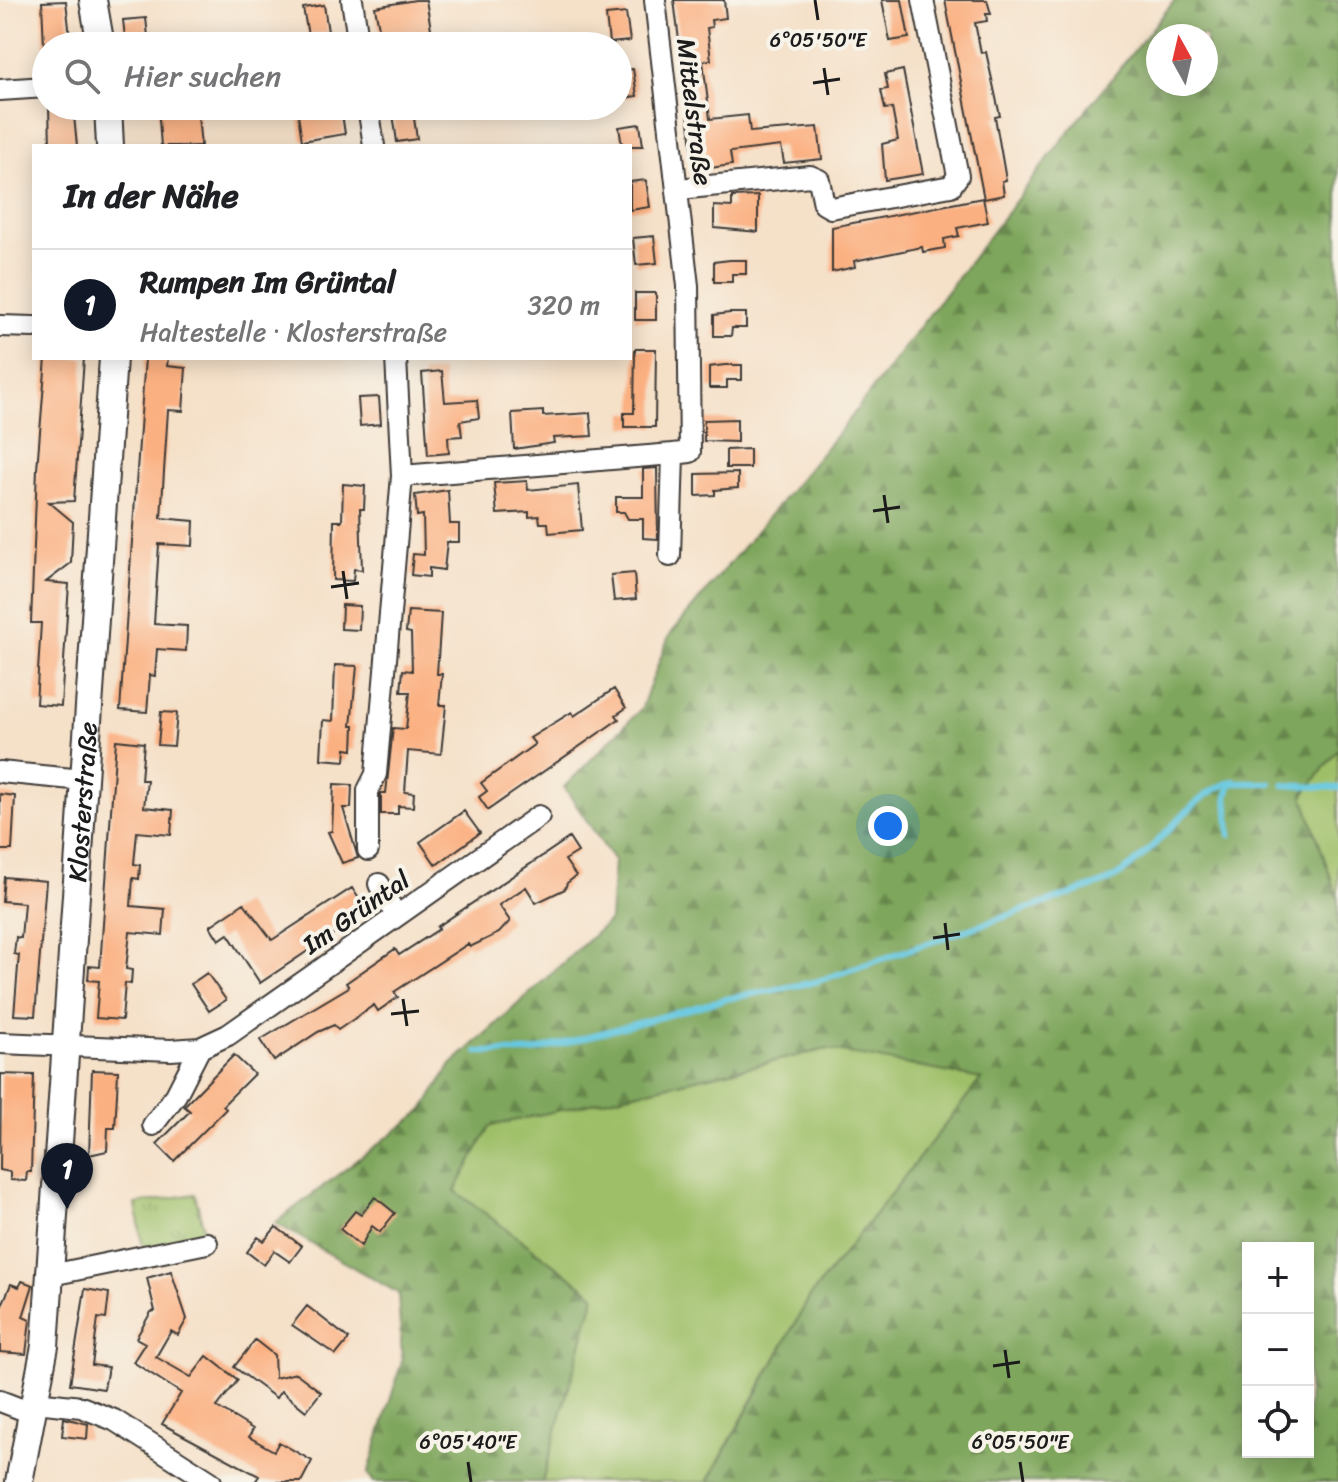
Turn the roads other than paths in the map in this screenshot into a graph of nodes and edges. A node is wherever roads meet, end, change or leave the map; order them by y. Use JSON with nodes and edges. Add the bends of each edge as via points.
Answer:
{"nodes":[{"id":1,"x":93,"y":0,"type":"edge"},
{"id":2,"x":352,"y":0,"type":"edge"},
{"id":3,"x":655,"y":0,"type":"edge"},
{"id":4,"x":923,"y":0,"type":"edge"},
{"id":5,"x":99,"y":32,"type":"edge"},
{"id":6,"x":357,"y":32,"type":"edge"},
{"id":7,"x":32,"y":88,"type":"edge"},
{"id":8,"x":0,"y":90,"type":"edge"},
{"id":9,"x":109,"y":120,"type":"edge"},
{"id":10,"x":370,"y":120,"type":"edge"},
{"id":11,"x":110,"y":144,"type":"edge"},
{"id":12,"x":374,"y":144,"type":"edge"},
{"id":13,"x":679,"y":189,"type":"junction"},
{"id":14,"x":0,"y":326,"type":"edge"},
{"id":15,"x":32,"y":327,"type":"edge"},
{"id":16,"x":113,"y":360,"type":"edge"},
{"id":17,"x":396,"y":360,"type":"edge"},
{"id":18,"x":673,"y":454,"type":"junction"},
{"id":19,"x":402,"y":476,"type":"junction"},
{"id":20,"x":670,"y":556,"type":"dead end"},
{"id":21,"x":0,"y":772,"type":"edge"},
{"id":22,"x":83,"y":780,"type":"junction"},
{"id":23,"x":539,"y":816,"type":"dead end"},
{"id":24,"x":368,"y":850,"type":"dead end"},
{"id":25,"x":379,"y":884,"type":"dead end"},
{"id":26,"x":396,"y":916,"type":"junction"},
{"id":27,"x":0,"y":1043,"type":"edge"},
{"id":28,"x":64,"y":1045,"type":"junction"},
{"id":29,"x":200,"y":1048,"type":"junction"},
{"id":30,"x":153,"y":1125,"type":"dead end"},
{"id":31,"x":207,"y":1243,"type":"dead end"},
{"id":32,"x":51,"y":1275,"type":"junction"},
{"id":33,"x":0,"y":1401,"type":"edge"},
{"id":34,"x":35,"y":1408,"type":"junction"},
{"id":35,"x":19,"y":1482,"type":"edge"},
{"id":36,"x":211,"y":1482,"type":"edge"}],
"edges":[{"from":1,"to":5,"type":"main road"},
{"from":2,"to":6,"type":"street"},
{"from":3,"to":13,"type":"street","name":"Mittelstraße"},
{"from":4,"to":13,"type":"street","via":[[958,176],[951,186],[831,208],[824,204],[819,180],[810,176]]},
{"from":7,"to":8,"type":"street"},
{"from":9,"to":11,"type":"main road"},
{"from":10,"to":12,"type":"street"},
{"from":13,"to":18,"type":"street","name":"Mittelstraße","via":[[688,286],[690,452]]},
{"from":14,"to":15,"type":"street"},
{"from":16,"to":22,"type":"main road","name":"Klosterstraße"},
{"from":17,"to":19,"type":"street"},
{"from":18,"to":19,"type":"street"},
{"from":18,"to":20,"type":"street"},
{"from":19,"to":24,"type":"street","via":[[376,774],[368,790]]},
{"from":21,"to":22,"type":"street"},
{"from":22,"to":28,"type":"main road","name":"Klosterstraße"},
{"from":23,"to":26,"type":"street","name":"Im Grüntal"},
{"from":25,"to":26,"type":"street"},
{"from":26,"to":29,"type":"street","name":"Im Grüntal","via":[[228,1035]]},
{"from":27,"to":28,"type":"street","name":"Im Grüntal"},
{"from":28,"to":29,"type":"street","name":"Im Grüntal"},
{"from":28,"to":32,"type":"main road","name":"Klosterstraße"},
{"from":29,"to":30,"type":"street","via":[[176,1095]]},
{"from":31,"to":32,"type":"street"},
{"from":32,"to":34,"type":"main road","name":"Klosterstraße"},
{"from":33,"to":34,"type":"street"},
{"from":34,"to":35,"type":"main road","name":"Klosterstraße"},
{"from":34,"to":36,"type":"street","via":[[81,1407],[114,1420]]}]}
